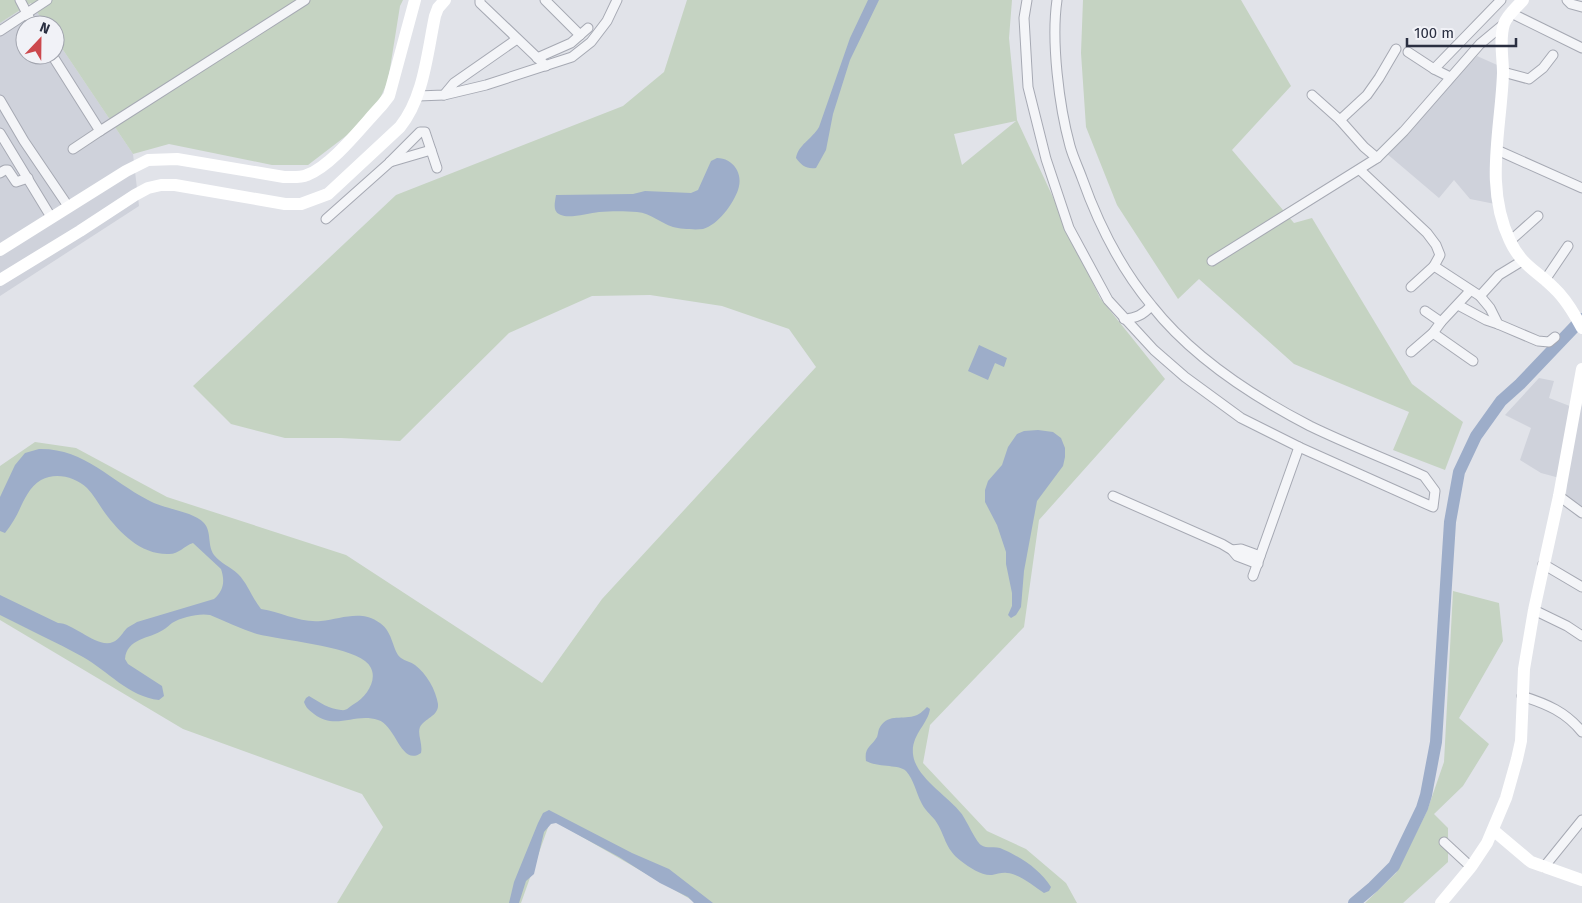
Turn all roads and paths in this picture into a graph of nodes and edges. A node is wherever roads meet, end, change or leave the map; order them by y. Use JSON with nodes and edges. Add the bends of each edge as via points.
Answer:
{"nodes":[{"id":1,"x":20,"y":0,"type":"edge"},
{"id":2,"x":47,"y":0,"type":"edge"},
{"id":3,"x":305,"y":0,"type":"edge"},
{"id":4,"x":415,"y":0,"type":"edge"},
{"id":5,"x":445,"y":0,"type":"edge"},
{"id":6,"x":480,"y":0,"type":"edge"},
{"id":7,"x":545,"y":0,"type":"edge"},
{"id":8,"x":1027,"y":0,"type":"edge"},
{"id":9,"x":1057,"y":0,"type":"edge"},
{"id":10,"x":1501,"y":0,"type":"edge"},
{"id":11,"x":1523,"y":0,"type":"edge"},
{"id":12,"x":1567,"y":0,"type":"edge"},
{"id":13,"x":614,"y":2,"type":"edge"},
{"id":14,"x":1582,"y":7,"type":"edge"},
{"id":15,"x":1512,"y":13,"type":"junction"},
{"id":16,"x":26,"y":14,"type":"junction"},
{"id":17,"x":1504,"y":24,"type":"junction"},
{"id":18,"x":588,"y":28,"type":"dead end"},
{"id":19,"x":0,"y":31,"type":"edge"},
{"id":20,"x":580,"y":35,"type":"junction"},
{"id":21,"x":517,"y":39,"type":"junction"},
{"id":22,"x":1582,"y":48,"type":"edge"},
{"id":23,"x":1396,"y":50,"type":"dead end"},
{"id":24,"x":1408,"y":52,"type":"dead end"},
{"id":25,"x":1553,"y":55,"type":"dead end"},
{"id":26,"x":537,"y":58,"type":"junction"},
{"id":27,"x":58,"y":65,"type":"edge"},
{"id":28,"x":546,"y":66,"type":"junction"},
{"id":29,"x":1503,"y":72,"type":"junction"},
{"id":30,"x":1443,"y":73,"type":"junction"},
{"id":31,"x":444,"y":95,"type":"junction"},
{"id":32,"x":1312,"y":95,"type":"dead end"},
{"id":33,"x":418,"y":96,"type":"junction"},
{"id":34,"x":0,"y":100,"type":"edge"},
{"id":35,"x":1340,"y":120,"type":"junction"},
{"id":36,"x":400,"y":127,"type":"junction"},
{"id":37,"x":100,"y":131,"type":"junction"},
{"id":38,"x":0,"y":133,"type":"edge"},
{"id":39,"x":412,"y":139,"type":"junction"},
{"id":40,"x":73,"y":150,"type":"dead end"},
{"id":41,"x":430,"y":150,"type":"junction"},
{"id":42,"x":1497,"y":150,"type":"junction"},
{"id":43,"x":1375,"y":156,"type":"junction"},
{"id":44,"x":389,"y":163,"type":"junction"},
{"id":45,"x":438,"y":168,"type":"dead end"},
{"id":46,"x":1360,"y":170,"type":"junction"},
{"id":47,"x":0,"y":173,"type":"edge"},
{"id":48,"x":28,"y":178,"type":"junction"},
{"id":49,"x":1582,"y":188,"type":"edge"},
{"id":50,"x":68,"y":206,"type":"junction"},
{"id":51,"x":1538,"y":216,"type":"dead end"},
{"id":52,"x":51,"y":217,"type":"junction"},
{"id":53,"x":326,"y":219,"type":"dead end"},
{"id":54,"x":1510,"y":240,"type":"junction"},
{"id":55,"x":1568,"y":246,"type":"dead end"},
{"id":56,"x":0,"y":250,"type":"edge"},
{"id":57,"x":1212,"y":261,"type":"dead end"},
{"id":58,"x":1522,"y":261,"type":"junction"},
{"id":59,"x":1434,"y":266,"type":"junction"},
{"id":60,"x":0,"y":280,"type":"edge"},
{"id":61,"x":1545,"y":280,"type":"junction"},
{"id":62,"x":1411,"y":287,"type":"dead end"},
{"id":63,"x":1470,"y":291,"type":"junction"},
{"id":64,"x":1480,"y":296,"type":"junction"},
{"id":65,"x":1458,"y":304,"type":"junction"},
{"id":66,"x":1151,"y":306,"type":"junction"},
{"id":67,"x":1425,"y":311,"type":"dead end"},
{"id":68,"x":1124,"y":318,"type":"junction"},
{"id":69,"x":1440,"y":322,"type":"junction"},
{"id":70,"x":1498,"y":324,"type":"junction"},
{"id":71,"x":1582,"y":328,"type":"edge"},
{"id":72,"x":1434,"y":333,"type":"junction"},
{"id":73,"x":1555,"y":336,"type":"dead end"},
{"id":74,"x":1410,"y":352,"type":"dead end"},
{"id":75,"x":1473,"y":361,"type":"dead end"},
{"id":76,"x":1582,"y":369,"type":"edge"},
{"id":77,"x":1299,"y":447,"type":"junction"},
{"id":78,"x":1112,"y":496,"type":"dead end"},
{"id":79,"x":1559,"y":496,"type":"junction"},
{"id":80,"x":1582,"y":513,"type":"edge"},
{"id":81,"x":1259,"y":560,"type":"junction"},
{"id":82,"x":1544,"y":564,"type":"junction"},
{"id":83,"x":1253,"y":576,"type":"dead end"},
{"id":84,"x":1582,"y":587,"type":"edge"},
{"id":85,"x":1534,"y":610,"type":"junction"},
{"id":86,"x":1582,"y":636,"type":"edge"},
{"id":87,"x":1522,"y":696,"type":"junction"},
{"id":88,"x":1580,"y":726,"type":"edge"},
{"id":89,"x":1582,"y":820,"type":"edge"},
{"id":90,"x":1493,"y":830,"type":"junction"},
{"id":91,"x":1444,"y":842,"type":"dead end"},
{"id":92,"x":1471,"y":867,"type":"junction"},
{"id":93,"x":1544,"y":867,"type":"junction"},
{"id":94,"x":1582,"y":880,"type":"edge"},
{"id":95,"x":1445,"y":902,"type":"edge"}],
"edges":[{"from":1,"to":16,"type":"street"},
{"from":2,"to":16,"type":"street"},
{"from":3,"to":37,"type":"street"},
{"from":4,"to":50,"type":"main road","via":[[389,96],[317,170],[307,175],[284,177],[177,159],[148,160]]},
{"from":5,"to":33,"type":"main road","via":[[435,16]]},
{"from":6,"to":21,"type":"street","via":[[480,4]]},
{"from":7,"to":20,"type":"street"},
{"from":8,"to":68,"type":"street","via":[[1024,18],[1028,87],[1046,159],[1069,228],[1098,285]]},
{"from":9,"to":66,"type":"street","via":[[1054,18],[1059,87],[1070,146],[1093,207],[1120,260]]},
{"from":10,"to":30,"type":"street"},
{"from":11,"to":15,"type":"main road"},
{"from":12,"to":14,"type":"street"},
{"from":13,"to":28,"type":"street","via":[[607,21],[591,42],[572,57]]},
{"from":15,"to":17,"type":"main road"},
{"from":15,"to":22,"type":"street"},
{"from":16,"to":19,"type":"street"},
{"from":17,"to":29,"type":"main road"},
{"from":17,"to":30,"type":"street"},
{"from":18,"to":20,"type":"street"},
{"from":20,"to":26,"type":"street","via":[[571,43]]},
{"from":21,"to":26,"type":"street"},
{"from":21,"to":31,"type":"street","via":[[454,83]]},
{"from":23,"to":35,"type":"street","via":[[1367,94]]},
{"from":24,"to":30,"type":"street"},
{"from":25,"to":29,"type":"street","via":[[1530,79]]},
{"from":26,"to":28,"type":"street"},
{"from":27,"to":37,"type":"street"},
{"from":28,"to":31,"type":"street"},
{"from":29,"to":42,"type":"main road"},
{"from":30,"to":43,"type":"street","via":[[1404,131]]},
{"from":31,"to":33,"type":"street"},
{"from":32,"to":35,"type":"street"},
{"from":33,"to":36,"type":"main road"},
{"from":34,"to":50,"type":"street"},
{"from":35,"to":43,"type":"street"},
{"from":36,"to":39,"type":"street"},
{"from":36,"to":60,"type":"main road","via":[[328,194],[314,200],[286,204],[175,185],[148,188]]},
{"from":37,"to":40,"type":"street"},
{"from":38,"to":48,"type":"street"},
{"from":39,"to":41,"type":"street","via":[[425,132]]},
{"from":39,"to":44,"type":"street"},
{"from":41,"to":44,"type":"street"},
{"from":41,"to":45,"type":"street"},
{"from":42,"to":49,"type":"street"},
{"from":42,"to":54,"type":"main road","via":[[1496,190]]},
{"from":43,"to":46,"type":"street"},
{"from":44,"to":53,"type":"street"},
{"from":46,"to":57,"type":"street"},
{"from":46,"to":59,"type":"street","via":[[1427,233],[1440,255]]},
{"from":47,"to":48,"type":"street","via":[[8,170],[16,182]]},
{"from":48,"to":52,"type":"street"},
{"from":50,"to":52,"type":"main road"},
{"from":51,"to":54,"type":"street"},
{"from":52,"to":56,"type":"main road"},
{"from":54,"to":58,"type":"main road"},
{"from":55,"to":61,"type":"street"},
{"from":58,"to":61,"type":"main road"},
{"from":58,"to":64,"type":"street","via":[[1499,275]]},
{"from":59,"to":62,"type":"street"},
{"from":59,"to":63,"type":"street"},
{"from":61,"to":71,"type":"main road","via":[[1562,297]]},
{"from":63,"to":64,"type":"street"},
{"from":63,"to":65,"type":"street"},
{"from":64,"to":70,"type":"street"},
{"from":65,"to":69,"type":"street"},
{"from":65,"to":70,"type":"street"},
{"from":66,"to":68,"type":"street","via":[[1144,314]]},
{"from":66,"to":77,"type":"street","via":[[1198,353],[1254,394],[1311,426],[1424,476],[1435,491],[1433,507]]},
{"from":67,"to":69,"type":"street"},
{"from":68,"to":77,"type":"street","via":[[1185,377],[1241,418]]},
{"from":69,"to":72,"type":"street"},
{"from":70,"to":73,"type":"street","via":[[1538,341],[1549,342]]},
{"from":72,"to":74,"type":"street"},
{"from":72,"to":75,"type":"street"},
{"from":76,"to":79,"type":"main road"},
{"from":77,"to":81,"type":"street"},
{"from":78,"to":81,"type":"street","via":[[1232,550],[1241,549]]},
{"from":79,"to":80,"type":"street"},
{"from":79,"to":82,"type":"main road"},
{"from":81,"to":83,"type":"street"},
{"from":82,"to":84,"type":"street"},
{"from":82,"to":85,"type":"main road"},
{"from":85,"to":86,"type":"street"},
{"from":85,"to":87,"type":"main road"},
{"from":87,"to":88,"type":"street","via":[[1548,704]]},
{"from":87,"to":90,"type":"main road","via":[[1521,741],[1506,798]]},
{"from":89,"to":93,"type":"street"},
{"from":90,"to":92,"type":"main road"},
{"from":90,"to":93,"type":"main road","via":[[1531,862]]},
{"from":91,"to":92,"type":"street"},
{"from":92,"to":95,"type":"main road"},
{"from":93,"to":94,"type":"main road"}]}
